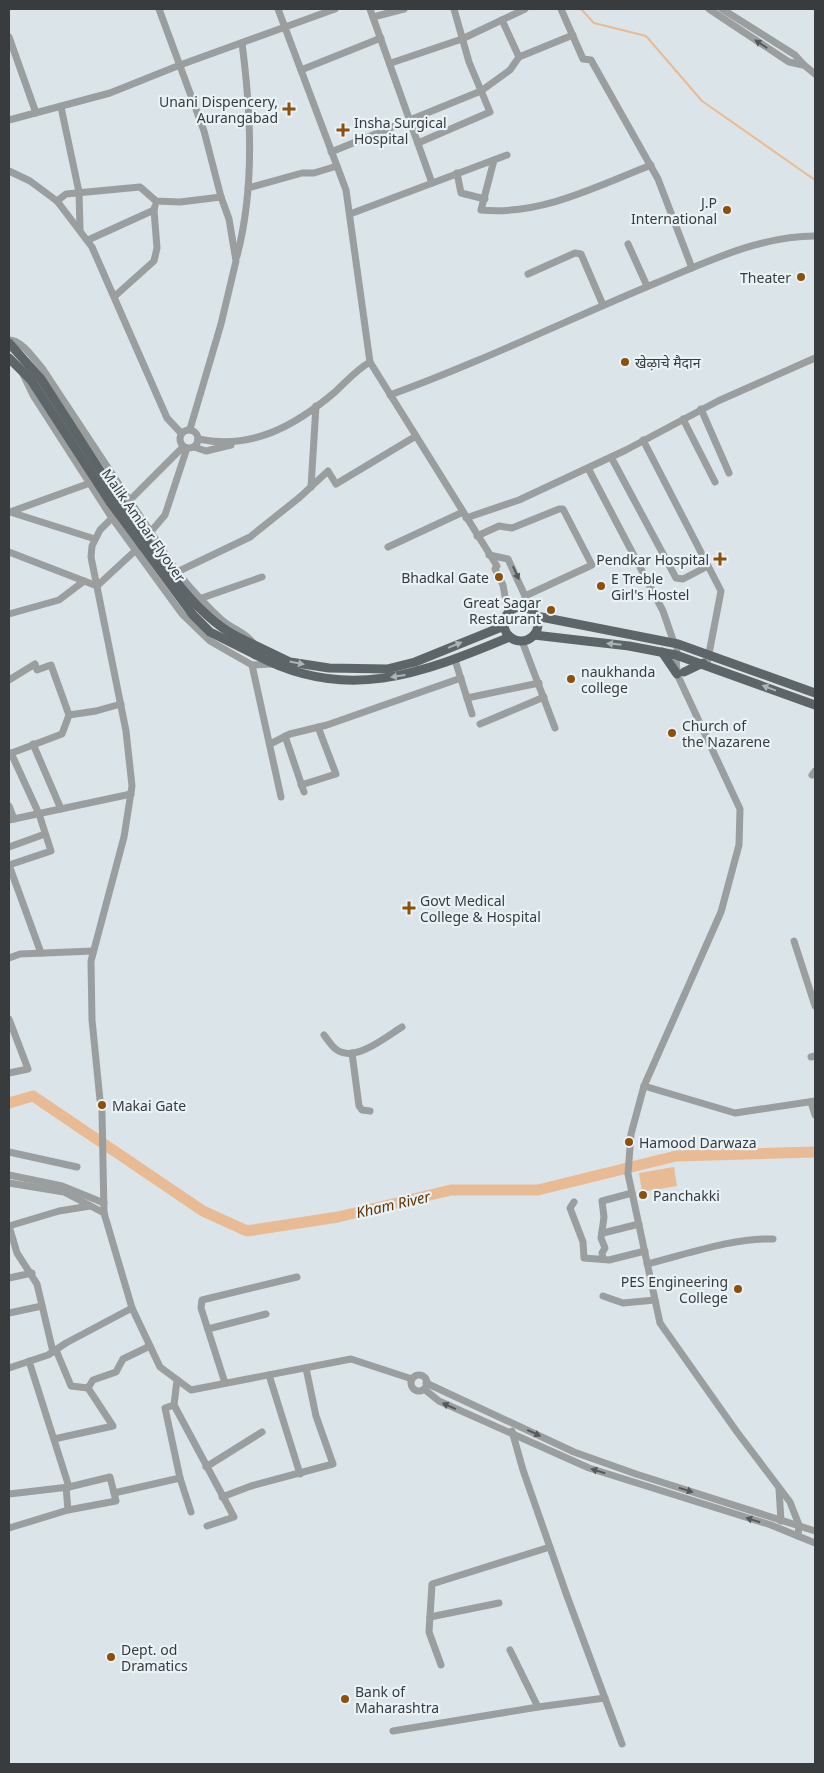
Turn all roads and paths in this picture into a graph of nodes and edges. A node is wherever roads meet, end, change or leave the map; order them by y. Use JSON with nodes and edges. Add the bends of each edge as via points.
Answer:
{"nodes":[{"id":1,"x":158,"y":9,"type":"edge"},
{"id":2,"x":278,"y":9,"type":"edge"},
{"id":3,"x":335,"y":9,"type":"edge"},
{"id":4,"x":370,"y":9,"type":"edge"},
{"id":5,"x":404,"y":9,"type":"edge"},
{"id":6,"x":454,"y":9,"type":"edge"},
{"id":7,"x":525,"y":9,"type":"edge"},
{"id":8,"x":561,"y":9,"type":"edge"},
{"id":9,"x":709,"y":9,"type":"edge"},
{"id":10,"x":722,"y":9,"type":"edge"},
{"id":11,"x":373,"y":17,"type":"junction"},
{"id":12,"x":502,"y":20,"type":"junction"},
{"id":13,"x":285,"y":27,"type":"junction"},
{"id":14,"x":573,"y":35,"type":"junction"},
{"id":15,"x":9,"y":37,"type":"edge"},
{"id":16,"x":381,"y":38,"type":"junction"},
{"id":17,"x":462,"y":39,"type":"junction"},
{"id":18,"x":242,"y":44,"type":"junction"},
{"id":19,"x":519,"y":57,"type":"junction"},
{"id":20,"x":391,"y":63,"type":"junction"},
{"id":21,"x":180,"y":65,"type":"junction"},
{"id":22,"x":804,"y":65,"type":"junction"},
{"id":23,"x":301,"y":70,"type":"junction"},
{"id":24,"x":815,"y":74,"type":"edge"},
{"id":25,"x":481,"y":92,"type":"junction"},
{"id":26,"x":61,"y":107,"type":"junction"},
{"id":27,"x":36,"y":113,"type":"junction"},
{"id":28,"x":9,"y":120,"type":"edge"},
{"id":29,"x":409,"y":120,"type":"junction"},
{"id":30,"x":418,"y":143,"type":"junction"},
{"id":31,"x":332,"y":152,"type":"junction"},
{"id":32,"x":507,"y":155,"type":"dead end"},
{"id":33,"x":494,"y":160,"type":"junction"},
{"id":34,"x":336,"y":166,"type":"junction"},
{"id":35,"x":651,"y":166,"type":"junction"},
{"id":36,"x":9,"y":171,"type":"edge"},
{"id":37,"x":457,"y":173,"type":"junction"},
{"id":38,"x":432,"y":183,"type":"junction"},
{"id":39,"x":248,"y":188,"type":"junction"},
{"id":40,"x":79,"y":192,"type":"junction"},
{"id":41,"x":221,"y":197,"type":"junction"},
{"id":42,"x":485,"y":198,"type":"junction"},
{"id":43,"x":57,"y":201,"type":"junction"},
{"id":44,"x":156,"y":201,"type":"junction"},
{"id":45,"x":154,"y":210,"type":"junction"},
{"id":46,"x":350,"y":214,"type":"junction"},
{"id":47,"x":80,"y":229,"type":"junction"},
{"id":48,"x":815,"y":236,"type":"edge"},
{"id":49,"x":88,"y":240,"type":"junction"},
{"id":50,"x":628,"y":244,"type":"dead end"},
{"id":51,"x":236,"y":261,"type":"junction"},
{"id":52,"x":692,"y":268,"type":"junction"},
{"id":53,"x":528,"y":274,"type":"dead end"},
{"id":54,"x":647,"y":286,"type":"junction"},
{"id":55,"x":115,"y":296,"type":"junction"},
{"id":56,"x":603,"y":305,"type":"junction"},
{"id":57,"x":9,"y":342,"type":"edge"},
{"id":58,"x":9,"y":358,"type":"edge"},
{"id":59,"x":815,"y":358,"type":"edge"},
{"id":60,"x":370,"y":362,"type":"junction"},
{"id":61,"x":22,"y":371,"type":"junction"},
{"id":62,"x":390,"y":395,"type":"junction"},
{"id":63,"x":316,"y":406,"type":"junction"},
{"id":64,"x":701,"y":410,"type":"junction"},
{"id":65,"x":683,"y":419,"type":"junction"},
{"id":66,"x":190,"y":429,"type":"junction"},
{"id":67,"x":181,"y":433,"type":"junction"},
{"id":68,"x":416,"y":436,"type":"junction"},
{"id":69,"x":198,"y":439,"type":"junction"},
{"id":70,"x":643,"y":440,"type":"junction"},
{"id":71,"x":238,"y":442,"type":"junction"},
{"id":72,"x":188,"y":447,"type":"junction"},
{"id":73,"x":611,"y":457,"type":"junction"},
{"id":74,"x":588,"y":468,"type":"junction"},
{"id":75,"x":730,"y":473,"type":"dead end"},
{"id":76,"x":715,"y":482,"type":"dead end"},
{"id":77,"x":90,"y":483,"type":"junction"},
{"id":78,"x":311,"y":487,"type":"junction"},
{"id":79,"x":129,"y":501,"type":"junction"},
{"id":80,"x":9,"y":512,"type":"edge"},
{"id":81,"x":464,"y":515,"type":"junction"},
{"id":82,"x":112,"y":518,"type":"junction"},
{"id":83,"x":151,"y":532,"type":"junction"},
{"id":84,"x":477,"y":536,"type":"junction"},
{"id":85,"x":96,"y":539,"type":"junction"},
{"id":86,"x":388,"y":547,"type":"dead end"},
{"id":87,"x":9,"y":552,"type":"edge"},
{"id":88,"x":135,"y":552,"type":"junction"},
{"id":89,"x":488,"y":555,"type":"junction"},
{"id":90,"x":708,"y":566,"type":"junction"},
{"id":91,"x":177,"y":572,"type":"junction"},
{"id":92,"x":262,"y":577,"type":"dead end"},
{"id":93,"x":84,"y":581,"type":"junction"},
{"id":94,"x":96,"y":586,"type":"junction"},
{"id":95,"x":525,"y":596,"type":"junction"},
{"id":96,"x":199,"y":599,"type":"junction"},
{"id":97,"x":526,"y":608,"type":"junction"},
{"id":98,"x":508,"y":613,"type":"junction"},
{"id":99,"x":9,"y":614,"type":"edge"},
{"id":100,"x":536,"y":616,"type":"junction"},
{"id":101,"x":504,"y":626,"type":"junction"},
{"id":102,"x":534,"y":635,"type":"junction"},
{"id":103,"x":510,"y":637,"type":"junction"},
{"id":104,"x":522,"y":641,"type":"junction"},
{"id":105,"x":253,"y":643,"type":"junction"},
{"id":106,"x":676,"y":644,"type":"junction"},
{"id":107,"x":692,"y":649,"type":"junction"},
{"id":108,"x":662,"y":652,"type":"junction"},
{"id":109,"x":709,"y":654,"type":"junction"},
{"id":110,"x":676,"y":655,"type":"junction"},
{"id":111,"x":688,"y":658,"type":"junction"},
{"id":112,"x":455,"y":660,"type":"junction"},
{"id":113,"x":705,"y":663,"type":"junction"},
{"id":114,"x":272,"y":664,"type":"junction"},
{"id":115,"x":252,"y":665,"type":"junction"},
{"id":116,"x":680,"y":673,"type":"junction"},
{"id":117,"x":461,"y":678,"type":"junction"},
{"id":118,"x":9,"y":680,"type":"edge"},
{"id":119,"x":539,"y":683,"type":"junction"},
{"id":120,"x":815,"y":693,"type":"edge"},
{"id":121,"x":544,"y":697,"type":"junction"},
{"id":122,"x":467,"y":698,"type":"junction"},
{"id":123,"x":121,"y":704,"type":"junction"},
{"id":124,"x":815,"y":705,"type":"edge"},
{"id":125,"x":472,"y":714,"type":"dead end"},
{"id":126,"x":70,"y":715,"type":"junction"},
{"id":127,"x":480,"y":724,"type":"dead end"},
{"id":128,"x":318,"y":727,"type":"junction"},
{"id":129,"x":555,"y":728,"type":"dead end"},
{"id":130,"x":285,"y":736,"type":"junction"},
{"id":131,"x":33,"y":744,"type":"junction"},
{"id":132,"x":270,"y":744,"type":"junction"},
{"id":133,"x":10,"y":753,"type":"edge"},
{"id":134,"x":131,"y":794,"type":"junction"},
{"id":135,"x":281,"y":797,"type":"dead end"},
{"id":136,"x":9,"y":806,"type":"edge"},
{"id":137,"x":60,"y":809,"type":"junction"},
{"id":138,"x":39,"y":814,"type":"junction"},
{"id":139,"x":11,"y":819,"type":"edge"},
{"id":140,"x":46,"y":834,"type":"junction"},
{"id":141,"x":9,"y":847,"type":"edge"},
{"id":142,"x":9,"y":865,"type":"edge"},
{"id":143,"x":794,"y":940,"type":"dead end"},
{"id":144,"x":93,"y":951,"type":"junction"},
{"id":145,"x":41,"y":953,"type":"junction"},
{"id":146,"x":9,"y":958,"type":"edge"},
{"id":147,"x":815,"y":977,"type":"edge"},
{"id":148,"x":807,"y":980,"type":"junction"},
{"id":149,"x":815,"y":1006,"type":"edge"},
{"id":150,"x":9,"y":1020,"type":"edge"},
{"id":151,"x":402,"y":1027,"type":"dead end"},
{"id":152,"x":324,"y":1035,"type":"dead end"},
{"id":153,"x":352,"y":1053,"type":"junction"},
{"id":154,"x":9,"y":1072,"type":"edge"},
{"id":155,"x":644,"y":1086,"type":"junction"},
{"id":156,"x":100,"y":1100,"type":"dead end"},
{"id":157,"x":813,"y":1101,"type":"edge"},
{"id":158,"x":370,"y":1111,"type":"dead end"},
{"id":159,"x":102,"y":1112,"type":"dead end"},
{"id":160,"x":815,"y":1115,"type":"edge"},
{"id":161,"x":9,"y":1152,"type":"edge"},
{"id":162,"x":77,"y":1167,"type":"dead end"},
{"id":163,"x":9,"y":1175,"type":"edge"},
{"id":164,"x":9,"y":1183,"type":"edge"},
{"id":165,"x":632,"y":1193,"type":"junction"},
{"id":166,"x":104,"y":1202,"type":"junction"},
{"id":167,"x":574,"y":1202,"type":"dead end"},
{"id":168,"x":90,"y":1206,"type":"junction"},
{"id":169,"x":104,"y":1213,"type":"junction"},
{"id":170,"x":639,"y":1224,"type":"junction"},
{"id":171,"x":9,"y":1226,"type":"edge"},
{"id":172,"x":603,"y":1233,"type":"junction"},
{"id":173,"x":773,"y":1239,"type":"dead end"},
{"id":174,"x":645,"y":1251,"type":"junction"},
{"id":175,"x":603,"y":1259,"type":"junction"},
{"id":176,"x":647,"y":1264,"type":"junction"},
{"id":177,"x":32,"y":1273,"type":"junction"},
{"id":178,"x":9,"y":1278,"type":"edge"},
{"id":179,"x":298,"y":1278,"type":"dead end"},
{"id":180,"x":603,"y":1296,"type":"dead end"},
{"id":181,"x":655,"y":1300,"type":"junction"},
{"id":182,"x":42,"y":1306,"type":"junction"},
{"id":183,"x":132,"y":1308,"type":"junction"},
{"id":184,"x":9,"y":1313,"type":"edge"},
{"id":185,"x":266,"y":1314,"type":"dead end"},
{"id":186,"x":208,"y":1330,"type":"junction"},
{"id":187,"x":150,"y":1346,"type":"junction"},
{"id":188,"x":55,"y":1351,"type":"junction"},
{"id":189,"x":29,"y":1361,"type":"junction"},
{"id":190,"x":306,"y":1368,"type":"junction"},
{"id":191,"x":10,"y":1369,"type":"edge"},
{"id":192,"x":269,"y":1375,"type":"junction"},
{"id":193,"x":412,"y":1379,"type":"junction"},
{"id":194,"x":177,"y":1380,"type":"junction"},
{"id":195,"x":225,"y":1383,"type":"junction"},
{"id":196,"x":425,"y":1386,"type":"junction"},
{"id":197,"x":88,"y":1388,"type":"junction"},
{"id":198,"x":174,"y":1405,"type":"junction"},
{"id":199,"x":515,"y":1424,"type":"junction"},
{"id":200,"x":262,"y":1432,"type":"dead end"},
{"id":201,"x":512,"y":1434,"type":"junction"},
{"id":202,"x":54,"y":1438,"type":"junction"},
{"id":203,"x":206,"y":1467,"type":"junction"},
{"id":204,"x":300,"y":1474,"type":"junction"},
{"id":205,"x":180,"y":1478,"type":"junction"},
{"id":206,"x":68,"y":1487,"type":"junction"},
{"id":207,"x":779,"y":1489,"type":"junction"},
{"id":208,"x":114,"y":1493,"type":"junction"},
{"id":209,"x":9,"y":1494,"type":"edge"},
{"id":210,"x":222,"y":1497,"type":"junction"},
{"id":211,"x":68,"y":1510,"type":"junction"},
{"id":212,"x":191,"y":1512,"type":"dead end"},
{"id":213,"x":780,"y":1519,"type":"junction"},
{"id":214,"x":799,"y":1525,"type":"junction"},
{"id":215,"x":207,"y":1526,"type":"dead end"},
{"id":216,"x":9,"y":1527,"type":"edge"},
{"id":217,"x":785,"y":1531,"type":"junction"},
{"id":218,"x":815,"y":1531,"type":"edge"},
{"id":219,"x":798,"y":1536,"type":"junction"},
{"id":220,"x":815,"y":1542,"type":"edge"},
{"id":221,"x":550,"y":1548,"type":"junction"},
{"id":222,"x":499,"y":1603,"type":"dead end"},
{"id":223,"x":430,"y":1617,"type":"junction"},
{"id":224,"x":510,"y":1650,"type":"dead end"},
{"id":225,"x":441,"y":1665,"type":"dead end"},
{"id":226,"x":605,"y":1698,"type":"junction"},
{"id":227,"x":538,"y":1708,"type":"junction"},
{"id":228,"x":393,"y":1731,"type":"dead end"},
{"id":229,"x":622,"y":1744,"type":"dead end"}],
"edges":[{"from":1,"to":21,"type":"street"},
{"from":2,"to":13,"type":"street"},
{"from":3,"to":13,"type":"street"},
{"from":4,"to":11,"type":"street"},
{"from":5,"to":11,"type":"street"},
{"from":6,"to":17,"type":"street"},
{"from":7,"to":12,"type":"street"},
{"from":8,"to":14,"type":"street"},
{"from":22,"to":9,"type":"street","one_way":true,"via":[[789,62]]},
{"from":10,"to":22,"type":"street","via":[[795,54]]},
{"from":11,"to":16,"type":"street"},
{"from":12,"to":17,"type":"street"},
{"from":12,"to":19,"type":"street"},
{"from":13,"to":18,"type":"street"},
{"from":13,"to":23,"type":"street"},
{"from":14,"to":19,"type":"street"},
{"from":14,"to":35,"type":"street","via":[[584,58],[591,60]]},
{"from":15,"to":27,"type":"street"},
{"from":16,"to":20,"type":"street"},
{"from":16,"to":23,"type":"street"},
{"from":17,"to":20,"type":"street"},
{"from":17,"to":25,"type":"street"},
{"from":18,"to":21,"type":"street"},
{"from":18,"to":39,"type":"street","via":[[248,90]]},
{"from":19,"to":25,"type":"street","via":[[510,70]]},
{"from":20,"to":29,"type":"street"},
{"from":21,"to":26,"type":"street","via":[[110,93]]},
{"from":21,"to":41,"type":"street","via":[[204,131]]},
{"from":22,"to":24,"type":"street"},
{"from":23,"to":31,"type":"street"},
{"from":25,"to":29,"type":"street"},
{"from":25,"to":30,"type":"street","via":[[490,112]]},
{"from":26,"to":27,"type":"street"},
{"from":26,"to":40,"type":"street"},
{"from":27,"to":28,"type":"street"},
{"from":29,"to":30,"type":"street"},
{"from":29,"to":31,"type":"street"},
{"from":30,"to":38,"type":"street"},
{"from":31,"to":34,"type":"street"},
{"from":32,"to":33,"type":"street"},
{"from":33,"to":37,"type":"street"},
{"from":33,"to":42,"type":"street"},
{"from":34,"to":39,"type":"street"},
{"from":34,"to":46,"type":"street","via":[[346,190]]},
{"from":35,"to":42,"type":"street","via":[[582,192],[518,210],[481,210]]},
{"from":35,"to":52,"type":"street"},
{"from":36,"to":43,"type":"street","via":[[30,181]]},
{"from":37,"to":38,"type":"street"},
{"from":37,"to":42,"type":"street","via":[[461,193]]},
{"from":38,"to":46,"type":"street"},
{"from":39,"to":51,"type":"street","via":[[243,234]]},
{"from":40,"to":43,"type":"street","via":[[66,194]]},
{"from":40,"to":44,"type":"street","via":[[140,187]]},
{"from":40,"to":47,"type":"street"},
{"from":41,"to":44,"type":"street"},
{"from":41,"to":51,"type":"street","via":[[229,219]]},
{"from":43,"to":47,"type":"street"},
{"from":44,"to":45,"type":"street"},
{"from":45,"to":49,"type":"street"},
{"from":45,"to":55,"type":"street","via":[[157,248],[154,261]]},
{"from":46,"to":60,"type":"street"},
{"from":47,"to":49,"type":"street"},
{"from":48,"to":52,"type":"street","via":[[757,244]]},
{"from":49,"to":55,"type":"street"},
{"from":50,"to":54,"type":"street"},
{"from":51,"to":66,"type":"street"},
{"from":52,"to":54,"type":"street"},
{"from":53,"to":56,"type":"street","via":[[575,253],[581,254]]},
{"from":54,"to":56,"type":"street"},
{"from":55,"to":67,"type":"street","via":[[167,418]]},
{"from":56,"to":62,"type":"street","via":[[444,376]]},
{"from":57,"to":79,"type":"street","via":[[13,340],[42,368]]},
{"from":57,"to":105,"type":"main road","name":"Malik Ambar Flyover","bridge":true,"via":[[41,379],[117,497],[198,609],[217,625]]},
{"from":58,"to":61,"type":"main road","name":"Malik Ambar Flyover"},
{"from":59,"to":64,"type":"street"},
{"from":60,"to":62,"type":"street"},
{"from":60,"to":63,"type":"street","via":[[358,368]]},
{"from":61,"to":77,"type":"street","via":[[33,395]]},
{"from":61,"to":114,"type":"main road","name":"Malik Ambar Flyover","bridge":true,"via":[[110,502],[193,615],[210,632]]},
{"from":62,"to":68,"type":"street"},
{"from":63,"to":71,"type":"street","via":[[286,428]]},
{"from":63,"to":78,"type":"street"},
{"from":64,"to":65,"type":"street"},
{"from":64,"to":75,"type":"street"},
{"from":65,"to":70,"type":"street"},
{"from":65,"to":76,"type":"street"},
{"from":66,"to":67,"type":"street"},
{"from":66,"to":69,"type":"street"},
{"from":67,"to":72,"type":"street","via":[[180,440]]},
{"from":68,"to":78,"type":"street","via":[[336,484],[328,472]]},
{"from":68,"to":81,"type":"street"},
{"from":69,"to":71,"type":"street"},
{"from":69,"to":72,"type":"street"},
{"from":70,"to":73,"type":"street"},
{"from":70,"to":90,"type":"street"},
{"from":71,"to":72,"type":"street","via":[[206,451]]},
{"from":72,"to":79,"type":"street"},
{"from":72,"to":83,"type":"street","via":[[165,515]]},
{"from":73,"to":74,"type":"street"},
{"from":73,"to":90,"type":"street","via":[[676,578],[682,579]]},
{"from":74,"to":81,"type":"street","via":[[519,500]]},
{"from":74,"to":106,"type":"street","via":[[663,611]]},
{"from":77,"to":80,"type":"street"},
{"from":77,"to":82,"type":"street"},
{"from":78,"to":91,"type":"street","via":[[250,537]]},
{"from":79,"to":82,"type":"street"},
{"from":79,"to":83,"type":"street"},
{"from":80,"to":85,"type":"street"},
{"from":81,"to":84,"type":"street"},
{"from":81,"to":86,"type":"street"},
{"from":82,"to":85,"type":"street"},
{"from":82,"to":88,"type":"street"},
{"from":83,"to":88,"type":"street"},
{"from":83,"to":91,"type":"street"},
{"from":84,"to":89,"type":"street"},
{"from":84,"to":95,"type":"street","via":[[500,526],[511,529],[563,509],[592,565]]},
{"from":85,"to":94,"type":"street","via":[[91,557]]},
{"from":87,"to":93,"type":"street"},
{"from":88,"to":94,"type":"street"},
{"from":88,"to":115,"type":"street","via":[[182,614],[210,641]]},
{"from":89,"to":95,"type":"street","one_way":true,"via":[[508,559]]},
{"from":89,"to":98,"type":"street","via":[[497,566],[495,569],[503,585]]},
{"from":90,"to":109,"type":"street","via":[[721,591]]},
{"from":91,"to":96,"type":"street"},
{"from":92,"to":96,"type":"street"},
{"from":93,"to":94,"type":"street"},
{"from":93,"to":99,"type":"street","via":[[59,600]]},
{"from":94,"to":123,"type":"street"},
{"from":95,"to":97,"type":"street"},
{"from":96,"to":105,"type":"street"},
{"from":97,"to":98,"type":"main road","via":[[516,608]]},
{"from":97,"to":100,"type":"main road"},
{"from":98,"to":101,"type":"main road"},
{"from":100,"to":102,"type":"main road","via":[[538,626]]},
{"from":100,"to":106,"type":"main road"},
{"from":101,"to":103,"type":"main road"},
{"from":105,"to":101,"type":"main road","name":"Malik Ambar Flyover","one_way":true,"via":[[290,662],[329,668],[387,669],[415,662]]},
{"from":102,"to":104,"type":"main road"},
{"from":108,"to":102,"type":"main road","one_way":true},
{"from":103,"to":104,"type":"main road"},
{"from":103,"to":112,"type":"main road","name":"Malik Ambar Flyover"},
{"from":104,"to":119,"type":"street"},
{"from":106,"to":107,"type":"main road"},
{"from":106,"to":110,"type":"street"},
{"from":107,"to":109,"type":"main road"},
{"from":107,"to":111,"type":"street"},
{"from":108,"to":110,"type":"main road"},
{"from":108,"to":116,"type":"main road"},
{"from":109,"to":113,"type":"street"},
{"from":109,"to":120,"type":"main road"},
{"from":110,"to":111,"type":"main road"},
{"from":110,"to":116,"type":"street"},
{"from":111,"to":113,"type":"main road"},
{"from":111,"to":116,"type":"street"},
{"from":112,"to":114,"type":"main road","name":"Malik Ambar Flyover","one_way":true,"via":[[403,676],[349,680],[289,671]]},
{"from":112,"to":117,"type":"street"},
{"from":113,"to":116,"type":"main road"},
{"from":124,"to":113,"type":"main road","one_way":true},
{"from":114,"to":115,"type":"street"},
{"from":115,"to":132,"type":"street"},
{"from":116,"to":155,"type":"street","via":[[682,685],[740,809],[739,845],[721,912]]},
{"from":117,"to":122,"type":"street"},
{"from":117,"to":128,"type":"street"},
{"from":118,"to":126,"type":"street","via":[[35,664],[37,670],[51,665]]},
{"from":119,"to":121,"type":"street"},
{"from":119,"to":122,"type":"street"},
{"from":121,"to":127,"type":"street"},
{"from":121,"to":129,"type":"street"},
{"from":122,"to":125,"type":"street"},
{"from":123,"to":126,"type":"street","via":[[96,712]]},
{"from":123,"to":134,"type":"street"},
{"from":126,"to":131,"type":"street","via":[[62,734]]},
{"from":128,"to":130,"type":"street"},
{"from":128,"to":130,"type":"street","via":[[336,774],[303,789]]},
{"from":130,"to":132,"type":"street"},
{"from":131,"to":133,"type":"street"},
{"from":131,"to":137,"type":"street"},
{"from":132,"to":135,"type":"street"},
{"from":133,"to":138,"type":"street"},
{"from":134,"to":137,"type":"street"},
{"from":134,"to":144,"type":"street","via":[[124,837]]},
{"from":136,"to":139,"type":"street"},
{"from":137,"to":138,"type":"street"},
{"from":138,"to":139,"type":"street"},
{"from":138,"to":140,"type":"street"},
{"from":140,"to":141,"type":"street"},
{"from":140,"to":142,"type":"street","via":[[51,852]]},
{"from":142,"to":145,"type":"street"},
{"from":143,"to":148,"type":"street"},
{"from":144,"to":145,"type":"street"},
{"from":144,"to":156,"type":"street","via":[[92,1020]]},
{"from":145,"to":146,"type":"street"},
{"from":147,"to":148,"type":"street"},
{"from":148,"to":149,"type":"street"},
{"from":150,"to":154,"type":"street","via":[[28,1069]]},
{"from":151,"to":153,"type":"street","via":[[371,1047]]},
{"from":152,"to":153,"type":"street","via":[[336,1050]]},
{"from":153,"to":158,"type":"street","via":[[359,1106]]},
{"from":155,"to":157,"type":"street","via":[[735,1113]]},
{"from":155,"to":165,"type":"street","via":[[629,1147],[628,1174]]},
{"from":157,"to":160,"type":"street"},
{"from":159,"to":166,"type":"street"},
{"from":161,"to":162,"type":"street"},
{"from":163,"to":166,"type":"street","via":[[62,1186]]},
{"from":164,"to":168,"type":"street","via":[[60,1191]]},
{"from":165,"to":170,"type":"street"},
{"from":165,"to":172,"type":"street","via":[[602,1201]]},
{"from":166,"to":169,"type":"street"},
{"from":167,"to":175,"type":"street","via":[[570,1208],[584,1258]]},
{"from":168,"to":169,"type":"street"},
{"from":168,"to":171,"type":"street"},
{"from":169,"to":183,"type":"street"},
{"from":170,"to":172,"type":"street"},
{"from":170,"to":174,"type":"street"},
{"from":171,"to":177,"type":"street","via":[[17,1253]]},
{"from":172,"to":175,"type":"street"},
{"from":173,"to":176,"type":"street","via":[[740,1242]]},
{"from":174,"to":175,"type":"street"},
{"from":174,"to":176,"type":"street"},
{"from":176,"to":181,"type":"street"},
{"from":177,"to":178,"type":"street"},
{"from":177,"to":182,"type":"street"},
{"from":179,"to":186,"type":"street","via":[[202,1300],[200,1305]]},
{"from":180,"to":181,"type":"street","via":[[623,1303]]},
{"from":181,"to":207,"type":"street","via":[[660,1322]]},
{"from":182,"to":184,"type":"street"},
{"from":182,"to":188,"type":"street"},
{"from":183,"to":187,"type":"street"},
{"from":183,"to":188,"type":"street"},
{"from":185,"to":186,"type":"street"},
{"from":186,"to":195,"type":"street"},
{"from":187,"to":194,"type":"street","via":[[160,1367]]},
{"from":187,"to":197,"type":"street","via":[[123,1359],[116,1372],[93,1380]]},
{"from":188,"to":189,"type":"street"},
{"from":188,"to":197,"type":"street","via":[[70,1386]]},
{"from":189,"to":191,"type":"street"},
{"from":189,"to":202,"type":"street"},
{"from":190,"to":192,"type":"street"},
{"from":190,"to":193,"type":"street","via":[[351,1359]]},
{"from":190,"to":204,"type":"street","via":[[316,1416],[333,1464]]},
{"from":192,"to":195,"type":"street"},
{"from":192,"to":204,"type":"street"},
{"from":193,"to":196,"type":"street","via":[[413,1388],[418,1390]]},
{"from":193,"to":196,"type":"street","via":[[420,1375],[425,1378]]},
{"from":194,"to":195,"type":"street","via":[[191,1390]]},
{"from":194,"to":198,"type":"street"},
{"from":196,"to":199,"type":"street"},
{"from":201,"to":196,"type":"street","one_way":true,"via":[[439,1401]]},
{"from":197,"to":202,"type":"street","via":[[113,1426]]},
{"from":198,"to":203,"type":"street"},
{"from":198,"to":205,"type":"street","via":[[165,1408]]},
{"from":199,"to":201,"type":"street"},
{"from":199,"to":213,"type":"street","one_way":true,"via":[[574,1452]]},
{"from":200,"to":203,"type":"street"},
{"from":217,"to":201,"type":"street","one_way":true,"via":[[589,1468]]},
{"from":201,"to":221,"type":"street"},
{"from":202,"to":206,"type":"street"},
{"from":203,"to":210,"type":"street"},
{"from":204,"to":210,"type":"street"},
{"from":205,"to":208,"type":"street"},
{"from":205,"to":212,"type":"street"},
{"from":206,"to":208,"type":"street","via":[[110,1477]]},
{"from":206,"to":209,"type":"street"},
{"from":206,"to":211,"type":"street"},
{"from":207,"to":213,"type":"street"},
{"from":207,"to":214,"type":"street","via":[[790,1502]]},
{"from":208,"to":211,"type":"street","via":[[116,1501]]},
{"from":210,"to":215,"type":"street","via":[[234,1517]]},
{"from":211,"to":216,"type":"street"},
{"from":213,"to":214,"type":"street"},
{"from":213,"to":217,"type":"street"},
{"from":214,"to":218,"type":"street"},
{"from":214,"to":219,"type":"street"},
{"from":217,"to":219,"type":"street"},
{"from":219,"to":220,"type":"street"},
{"from":221,"to":223,"type":"street","via":[[432,1584]]},
{"from":221,"to":226,"type":"street"},
{"from":222,"to":223,"type":"street"},
{"from":223,"to":225,"type":"street","via":[[429,1632]]},
{"from":224,"to":227,"type":"street"},
{"from":226,"to":227,"type":"street"},
{"from":226,"to":229,"type":"street"},
{"from":227,"to":228,"type":"street"}]}
